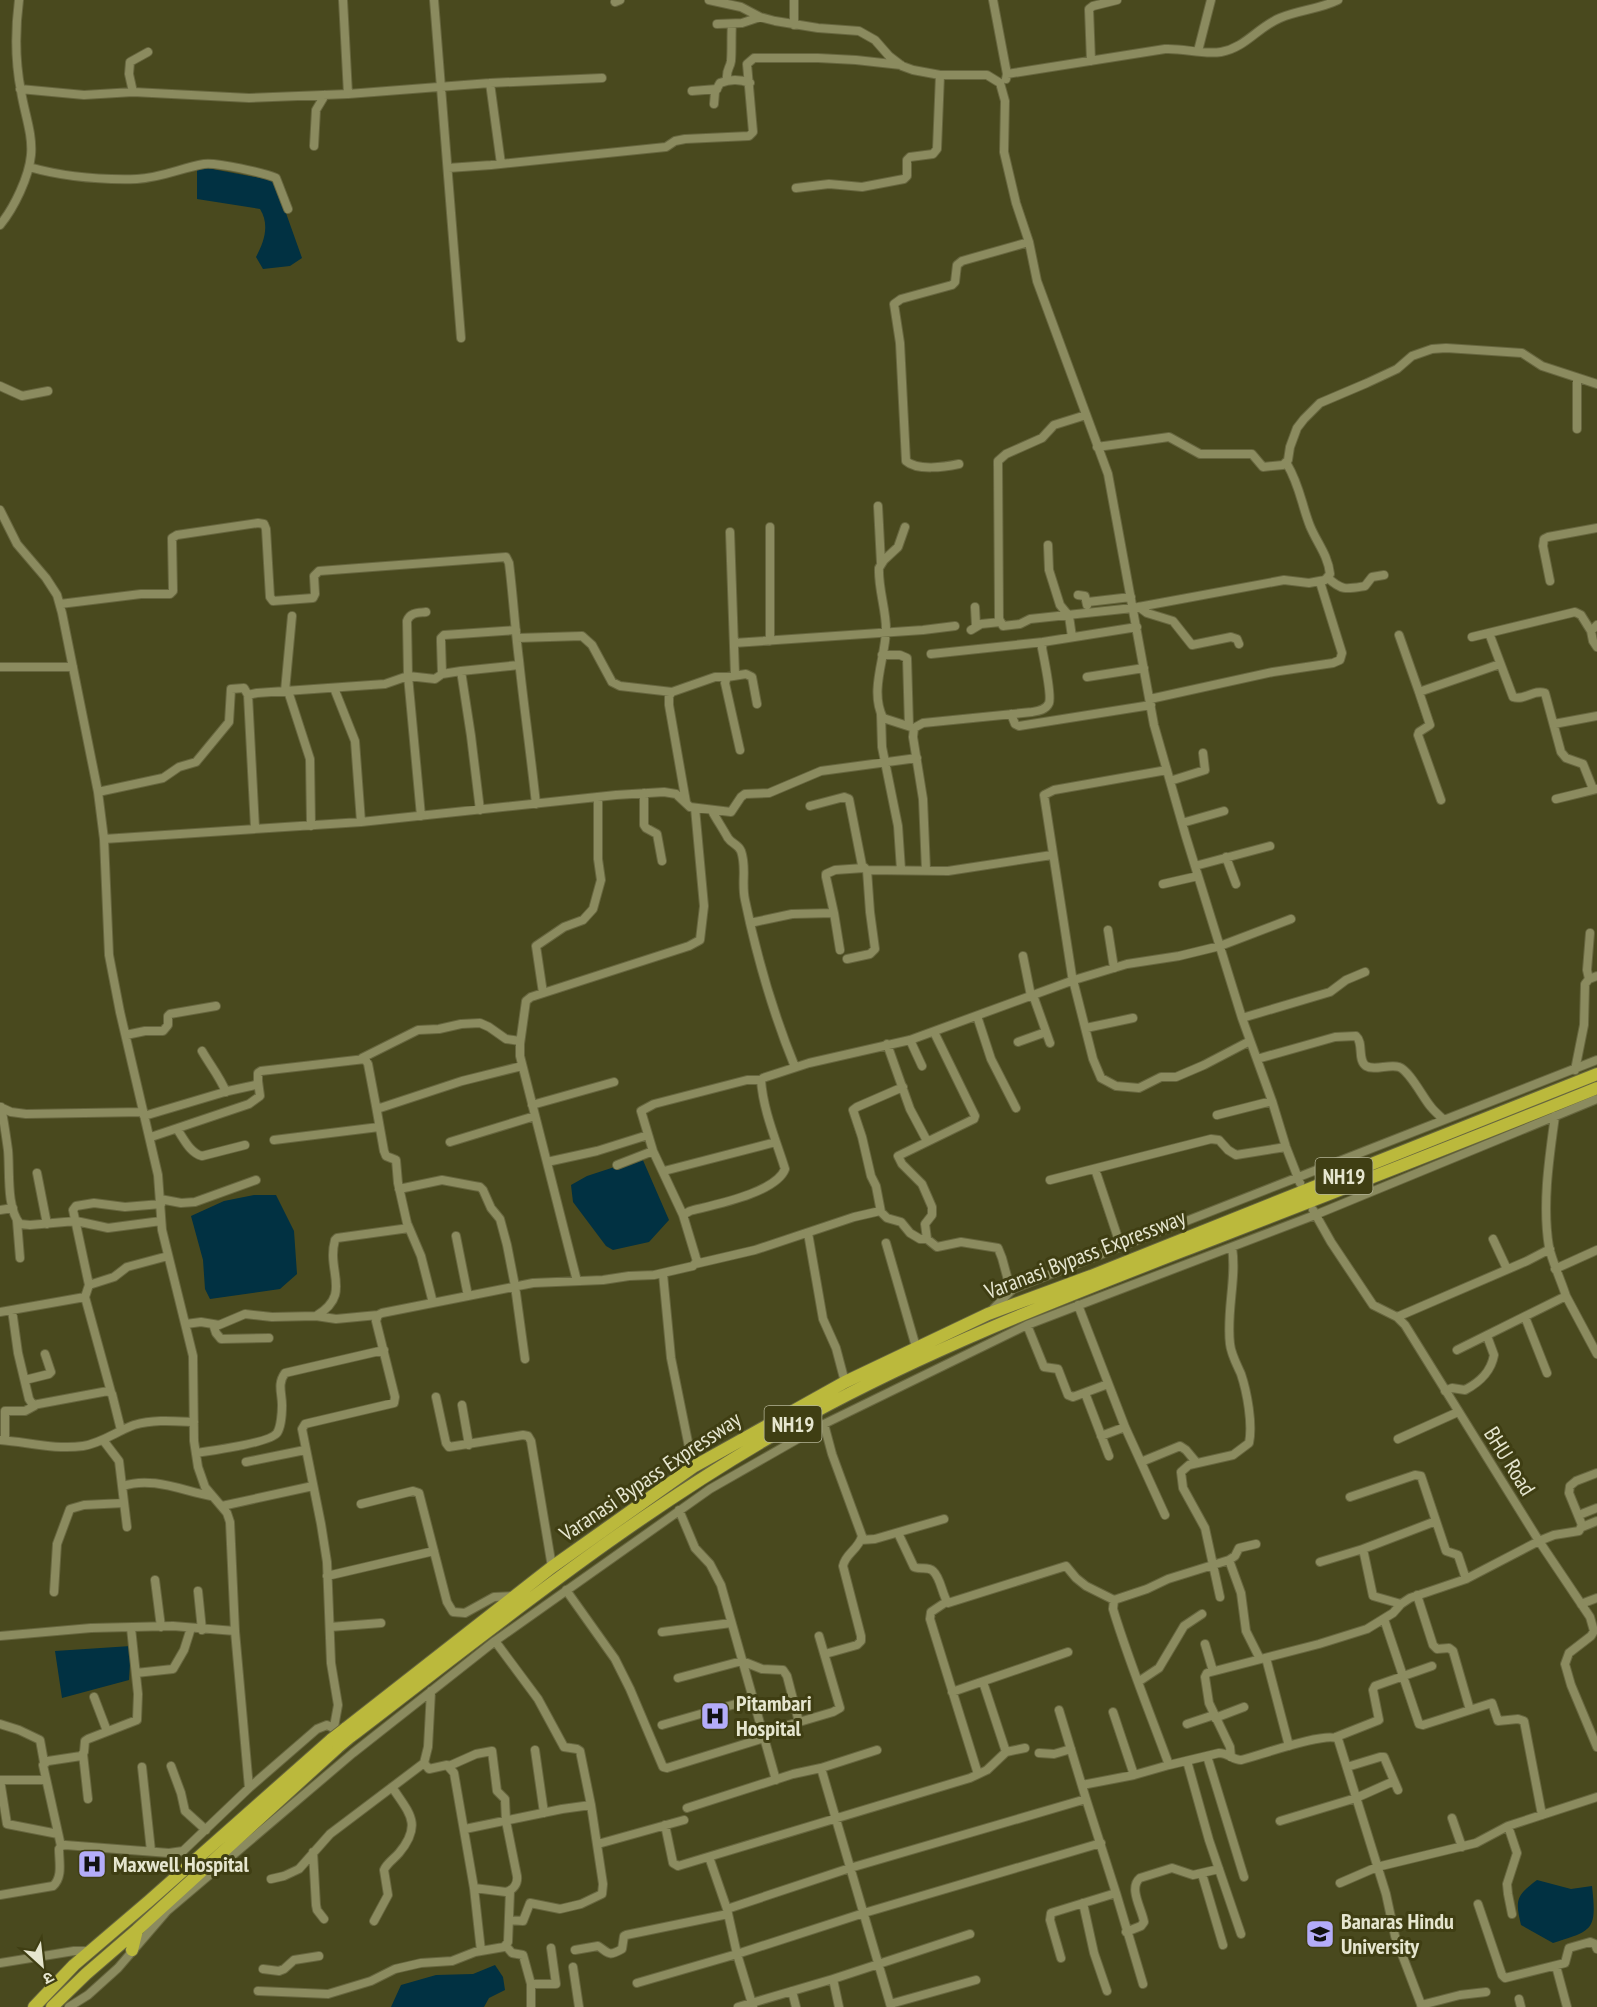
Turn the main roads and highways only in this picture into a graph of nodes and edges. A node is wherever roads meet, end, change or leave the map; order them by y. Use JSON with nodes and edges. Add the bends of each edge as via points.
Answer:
{"nodes":[{"id":1,"x":1597,"y":1074,"type":"edge"},
{"id":2,"x":1597,"y":1088,"type":"edge"},
{"id":3,"x":340,"y":1735,"type":"junction"},
{"id":4,"x":137,"y":1930,"type":"junction"},
{"id":5,"x":132,"y":1950,"type":"road end"},
{"id":6,"x":34,"y":2007,"type":"edge"},
{"id":7,"x":52,"y":2007,"type":"edge"}],
"edges":[{"from":1,"to":3,"type":"highway","name":"Varanasi Bypass Expressway","number":"NH19","via":[[987,1314],[844,1382],[693,1467],[552,1567]]},
{"from":2,"to":3,"type":"highway","name":"Varanasi Bypass Expressway","number":"NH19","via":[[990,1327],[809,1415],[710,1474],[626,1531]]},
{"from":3,"to":4,"type":"highway","name":"Varanasi Bypass Expressway","number":"NH19"},
{"from":3,"to":6,"type":"highway","name":"Varanasi Bypass Expressway","number":"NH19","via":[[74,1965]]},
{"from":4,"to":5,"type":"highway"},
{"from":4,"to":7,"type":"highway","name":"Varanasi Bypass Expressway","number":"NH19"}]}
